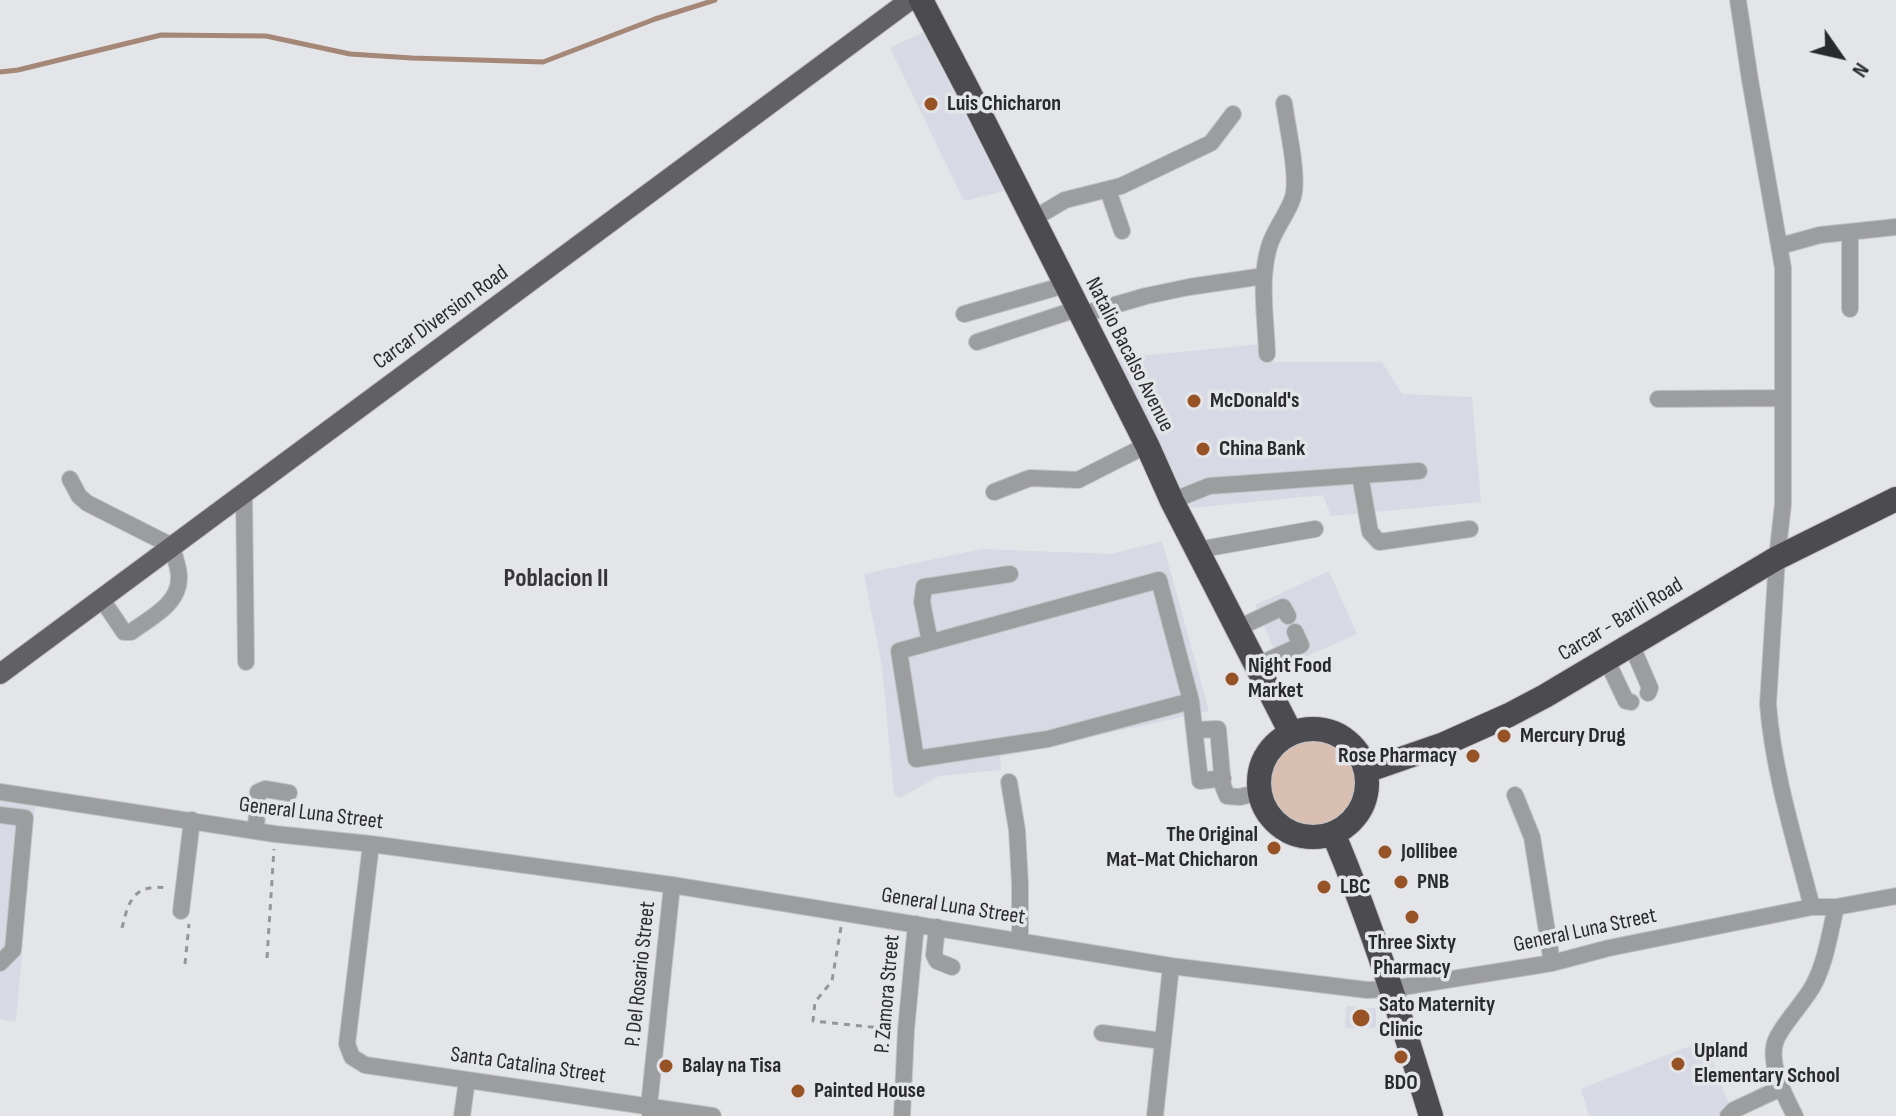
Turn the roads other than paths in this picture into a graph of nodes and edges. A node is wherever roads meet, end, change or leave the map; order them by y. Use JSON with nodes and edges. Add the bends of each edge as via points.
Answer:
{"nodes":[{"id":1,"x":910,"y":0,"type":"edge"},
{"id":2,"x":921,"y":0,"type":"edge"},
{"id":3,"x":1738,"y":0,"type":"edge"},
{"id":4,"x":1284,"y":103,"type":"dead end"},
{"id":5,"x":1233,"y":114,"type":"dead end"},
{"id":6,"x":1108,"y":190,"type":"junction"},
{"id":7,"x":1033,"y":219,"type":"junction"},
{"id":8,"x":1896,"y":227,"type":"edge"},
{"id":9,"x":1122,"y":231,"type":"dead end"},
{"id":10,"x":1850,"y":232,"type":"junction"},
{"id":11,"x":1780,"y":246,"type":"junction"},
{"id":12,"x":1264,"y":276,"type":"junction"},
{"id":13,"x":1065,"y":285,"type":"junction"},
{"id":14,"x":1850,"y":309,"type":"dead end"},
{"id":15,"x":1078,"y":312,"type":"junction"},
{"id":16,"x":964,"y":314,"type":"dead end"},
{"id":17,"x":977,"y":342,"type":"dead end"},
{"id":18,"x":1267,"y":354,"type":"dead end"},
{"id":19,"x":1782,"y":398,"type":"junction"},
{"id":20,"x":1658,"y":399,"type":"dead end"},
{"id":21,"x":1147,"y":445,"type":"junction"},
{"id":22,"x":1419,"y":471,"type":"dead end"},
{"id":23,"x":1360,"y":475,"type":"junction"},
{"id":24,"x":70,"y":479,"type":"dead end"},
{"id":25,"x":994,"y":492,"type":"dead end"},
{"id":26,"x":244,"y":493,"type":"junction"},
{"id":27,"x":1896,"y":499,"type":"edge"},
{"id":28,"x":1172,"y":501,"type":"junction"},
{"id":29,"x":1315,"y":529,"type":"dead end"},
{"id":30,"x":1470,"y":529,"type":"dead end"},
{"id":31,"x":172,"y":546,"type":"junction"},
{"id":32,"x":1197,"y":550,"type":"junction"},
{"id":33,"x":1777,"y":558,"type":"junction"},
{"id":34,"x":1010,"y":574,"type":"dead end"},
{"id":35,"x":101,"y":598,"type":"junction"},
{"id":36,"x":1288,"y":616,"type":"dead end"},
{"id":37,"x":1238,"y":628,"type":"junction"},
{"id":38,"x":1295,"y":632,"type":"dead end"},
{"id":39,"x":930,"y":642,"type":"junction"},
{"id":40,"x":1631,"y":644,"type":"junction"},
{"id":41,"x":1606,"y":659,"type":"junction"},
{"id":42,"x":246,"y":662,"type":"dead end"},
{"id":43,"x":1256,"y":666,"type":"junction"},
{"id":44,"x":0,"y":674,"type":"edge"},
{"id":45,"x":1648,"y":693,"type":"dead end"},
{"id":46,"x":1191,"y":701,"type":"junction"},
{"id":47,"x":1631,"y":702,"type":"dead end"},
{"id":48,"x":1195,"y":730,"type":"junction"},
{"id":49,"x":1291,"y":733,"type":"junction"},
{"id":50,"x":1366,"y":771,"type":"junction"},
{"id":51,"x":1223,"y":778,"type":"junction"},
{"id":52,"x":1009,"y":782,"type":"dead end"},
{"id":53,"x":0,"y":792,"type":"edge"},
{"id":54,"x":1259,"y":792,"type":"junction"},
{"id":55,"x":289,"y":793,"type":"dead end"},
{"id":56,"x":1515,"y":795,"type":"dead end"},
{"id":57,"x":0,"y":815,"type":"edge"},
{"id":58,"x":192,"y":820,"type":"junction"},
{"id":59,"x":256,"y":830,"type":"junction"},
{"id":60,"x":1333,"y":833,"type":"junction"},
{"id":61,"x":371,"y":844,"type":"junction"},
{"id":62,"x":672,"y":885,"type":"junction"},
{"id":63,"x":1896,"y":896,"type":"edge"},
{"id":64,"x":1812,"y":907,"type":"junction"},
{"id":65,"x":1836,"y":907,"type":"junction"},
{"id":66,"x":181,"y":911,"type":"dead end"},
{"id":67,"x":916,"y":924,"type":"junction"},
{"id":68,"x":937,"y":927,"type":"junction"},
{"id":69,"x":1020,"y":940,"type":"junction"},
{"id":70,"x":0,"y":963,"type":"edge"},
{"id":71,"x":1552,"y":963,"type":"junction"},
{"id":72,"x":1171,"y":966,"type":"junction"},
{"id":73,"x":952,"y":967,"type":"dead end"},
{"id":74,"x":1390,"y":989,"type":"junction"},
{"id":75,"x":1102,"y":1033,"type":"dead end"},
{"id":76,"x":1162,"y":1041,"type":"junction"},
{"id":77,"x":467,"y":1080,"type":"junction"},
{"id":78,"x":1781,"y":1088,"type":"junction"},
{"id":79,"x":650,"y":1111,"type":"edge"},
{"id":80,"x":1789,"y":1114,"type":"edge"},
{"id":81,"x":462,"y":1116,"type":"edge"},
{"id":82,"x":713,"y":1116,"type":"edge"},
{"id":83,"x":902,"y":1116,"type":"edge"},
{"id":84,"x":1155,"y":1116,"type":"edge"},
{"id":85,"x":1431,"y":1116,"type":"edge"},
{"id":86,"x":1728,"y":1116,"type":"edge"}],
"edges":[{"from":1,"to":26,"type":"main road","name":"Carcar Diversion Road"},
{"from":2,"to":7,"type":"highway","name":"Natalio Bacalso Avenue"},
{"from":3,"to":11,"type":"street"},
{"from":4,"to":12,"type":"street","via":[[1294,195],[1269,244]]},
{"from":5,"to":6,"type":"street","via":[[1211,143]]},
{"from":6,"to":7,"type":"street","via":[[1065,200]]},
{"from":6,"to":9,"type":"street"},
{"from":7,"to":13,"type":"highway","name":"Natalio Bacalso Avenue"},
{"from":8,"to":10,"type":"street"},
{"from":10,"to":11,"type":"street"},
{"from":10,"to":14,"type":"street"},
{"from":11,"to":19,"type":"street"},
{"from":12,"to":15,"type":"street"},
{"from":12,"to":18,"type":"street"},
{"from":13,"to":15,"type":"highway","name":"Natalio Bacalso Avenue"},
{"from":13,"to":16,"type":"street"},
{"from":15,"to":17,"type":"street"},
{"from":15,"to":21,"type":"highway","name":"Natalio Bacalso Avenue"},
{"from":19,"to":20,"type":"street"},
{"from":19,"to":33,"type":"street","via":[[1783,504]]},
{"from":21,"to":25,"type":"street","via":[[1078,480],[1030,478]]},
{"from":21,"to":28,"type":"highway","name":"Natalio Bacalso Avenue"},
{"from":22,"to":23,"type":"street"},
{"from":23,"to":28,"type":"street","via":[[1209,486]]},
{"from":23,"to":30,"type":"street","via":[[1370,532],[1379,542]]},
{"from":24,"to":31,"type":"street","via":[[87,503]]},
{"from":26,"to":31,"type":"main road","name":"Carcar Diversion Road"},
{"from":26,"to":42,"type":"street"},
{"from":27,"to":33,"type":"highway","name":"Carcar - Barili Road"},
{"from":28,"to":32,"type":"highway","name":"Natalio Bacalso Avenue"},
{"from":29,"to":32,"type":"street"},
{"from":31,"to":35,"type":"main road","name":"Carcar Diversion Road"},
{"from":31,"to":35,"type":"street","via":[[177,593],[141,625],[124,632]]},
{"from":32,"to":37,"type":"highway","name":"Natalio Bacalso Avenue"},
{"from":33,"to":40,"type":"highway","name":"Carcar - Barili Road"},
{"from":33,"to":64,"type":"street","via":[[1769,725]]},
{"from":34,"to":39,"type":"street","via":[[924,587]]},
{"from":35,"to":44,"type":"main road","name":"Carcar Diversion Road"},
{"from":36,"to":37,"type":"street","via":[[1283,607]]},
{"from":37,"to":43,"type":"highway","name":"Natalio Bacalso Avenue"},
{"from":38,"to":43,"type":"street","via":[[1301,645]]},
{"from":39,"to":46,"type":"street","via":[[1159,580]]},
{"from":39,"to":46,"type":"street","via":[[899,651],[916,759],[1048,739]]},
{"from":40,"to":41,"type":"highway","name":"Carcar - Barili Road"},
{"from":40,"to":45,"type":"street"},
{"from":41,"to":47,"type":"street"},
{"from":41,"to":50,"type":"highway","name":"Carcar - Barili Road","via":[[1509,715]]},
{"from":43,"to":49,"type":"highway","name":"Natalio Bacalso Avenue"},
{"from":46,"to":48,"type":"street"},
{"from":48,"to":51,"type":"street","via":[[1218,729]]},
{"from":48,"to":51,"type":"street","via":[[1200,781]]},
{"from":49,"to":50,"type":"highway","via":[[1306,728],[1338,734],[1351,743]]},
{"from":49,"to":54,"type":"highway","via":[[1269,751]]},
{"from":50,"to":60,"type":"highway","via":[[1361,808]]},
{"from":51,"to":54,"type":"street","via":[[1227,796]]},
{"from":52,"to":69,"type":"street","via":[[1017,830]]},
{"from":53,"to":58,"type":"street","name":"General Luna Street"},
{"from":54,"to":60,"type":"highway","via":[[1281,827],[1306,837]]},
{"from":55,"to":59,"type":"street","via":[[258,792]]},
{"from":56,"to":71,"type":"street","via":[[1532,837]]},
{"from":57,"to":70,"type":"street","via":[[25,818],[13,950]]},
{"from":58,"to":59,"type":"street","name":"General Luna Street"},
{"from":58,"to":66,"type":"street"},
{"from":59,"to":61,"type":"street","name":"General Luna Street"},
{"from":60,"to":74,"type":"highway"},
{"from":61,"to":62,"type":"street","name":"General Luna Street"},
{"from":61,"to":77,"type":"street","name":"Santa Catalina Street","via":[[347,1044],[352,1057],[365,1065]]},
{"from":62,"to":67,"type":"street","name":"General Luna Street"},
{"from":62,"to":79,"type":"street","name":"P. Del Rosario Street"},
{"from":63,"to":65,"type":"street","name":"General Luna Street"},
{"from":64,"to":65,"type":"street","name":"General Luna Street"},
{"from":64,"to":71,"type":"street","name":"General Luna Street"},
{"from":65,"to":78,"type":"street","via":[[1814,984],[1776,1040],[1773,1056]]},
{"from":67,"to":68,"type":"street","name":"General Luna Street"},
{"from":67,"to":83,"type":"street","name":"P. Zamora Street"},
{"from":68,"to":69,"type":"street","name":"General Luna Street"},
{"from":68,"to":73,"type":"street","via":[[934,955]]},
{"from":69,"to":72,"type":"street","name":"General Luna Street"},
{"from":71,"to":74,"type":"street","name":"General Luna Street"},
{"from":72,"to":74,"type":"street","name":"General Luna Street"},
{"from":72,"to":76,"type":"street"},
{"from":74,"to":85,"type":"highway"},
{"from":75,"to":76,"type":"street"},
{"from":76,"to":84,"type":"street"},
{"from":77,"to":79,"type":"street","name":"Santa Catalina Street"},
{"from":77,"to":81,"type":"street"},
{"from":78,"to":80,"type":"street"},
{"from":78,"to":86,"type":"street"},
{"from":79,"to":82,"type":"street","name":"Santa Catalina Street"}]}
